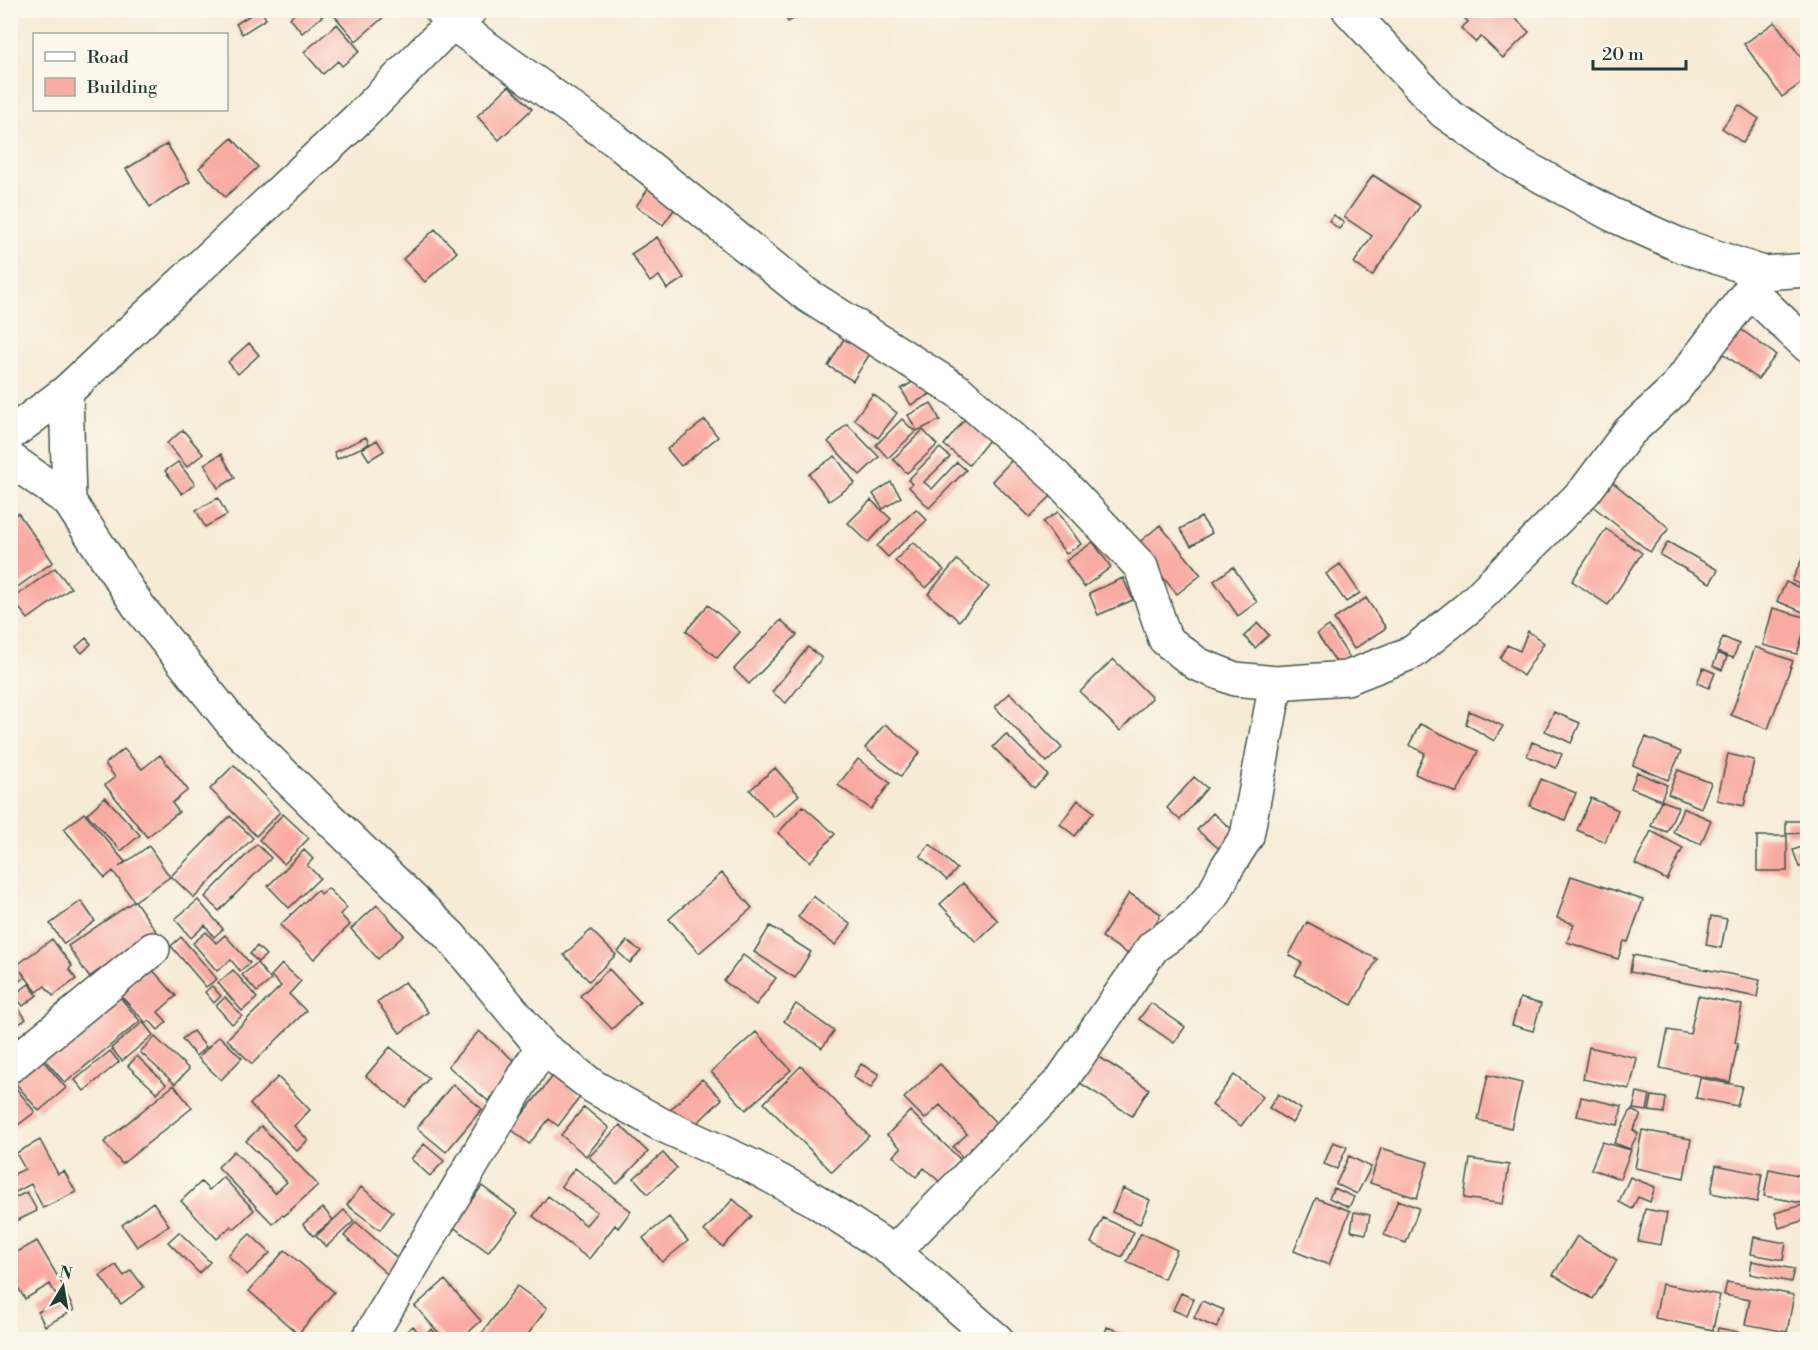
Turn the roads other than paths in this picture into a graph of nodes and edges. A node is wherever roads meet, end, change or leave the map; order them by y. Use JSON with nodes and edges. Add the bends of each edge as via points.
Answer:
{"nodes":[{"id":1,"x":1349,"y":10,"type":"edge"},
{"id":2,"x":454,"y":15,"type":"edge"},
{"id":3,"x":1808,"y":270,"type":"edge"},
{"id":4,"x":1756,"y":282,"type":"junction"},
{"id":5,"x":1808,"y":346,"type":"edge"},
{"id":6,"x":66,"y":392,"type":"junction"},
{"id":7,"x":10,"y":434,"type":"edge"},
{"id":8,"x":10,"y":459,"type":"edge"},
{"id":9,"x":69,"y":501,"type":"junction"},
{"id":10,"x":1276,"y":683,"type":"junction"},
{"id":11,"x":153,"y":949,"type":"dead end"},
{"id":12,"x":542,"y":1047,"type":"junction"},
{"id":13,"x":10,"y":1066,"type":"edge"},
{"id":14,"x":894,"y":1252,"type":"junction"},
{"id":15,"x":368,"y":1340,"type":"edge"},
{"id":16,"x":997,"y":1340,"type":"edge"}],
"edges":[{"from":1,"to":4,"type":"street","via":[[1444,112],[1515,162],[1611,214]]},
{"from":2,"to":6,"type":"street","via":[[362,115]]},
{"from":2,"to":10,"type":"street","via":[[807,295],[958,392],[1056,477],[1141,567],[1165,639],[1197,664],[1235,679]]},
{"from":3,"to":4,"type":"street"},
{"from":4,"to":5,"type":"street"},
{"from":4,"to":10,"type":"street","via":[[1675,389],[1629,432],[1585,491],[1469,607],[1413,652],[1347,678]]},
{"from":6,"to":7,"type":"street"},
{"from":6,"to":9,"type":"street"},
{"from":8,"to":9,"type":"street"},
{"from":9,"to":12,"type":"street","via":[[139,607],[237,729],[451,937]]},
{"from":10,"to":14,"type":"street","via":[[1247,836],[1214,894],[1190,921],[1153,947],[1061,1082]]},
{"from":11,"to":13,"type":"street"},
{"from":12,"to":14,"type":"street","via":[[594,1087],[660,1124],[813,1198]]},
{"from":12,"to":15,"type":"street"},
{"from":14,"to":16,"type":"street"}]}
